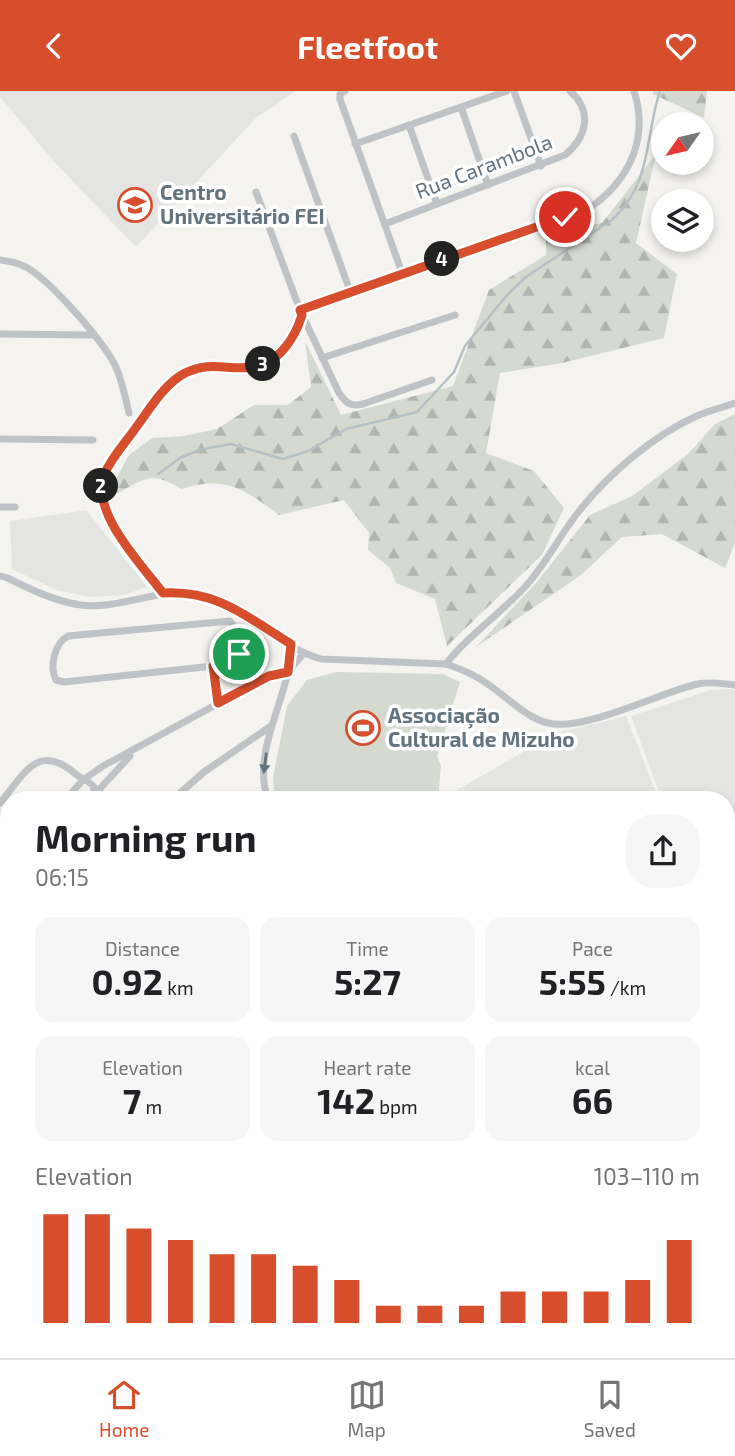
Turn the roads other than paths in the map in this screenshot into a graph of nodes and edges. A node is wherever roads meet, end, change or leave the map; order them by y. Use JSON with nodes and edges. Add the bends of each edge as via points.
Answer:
{"nodes":[{"id":1,"x":507,"y":91,"type":"edge"},
{"id":2,"x":514,"y":91,"type":"edge"},
{"id":3,"x":570,"y":91,"type":"edge"},
{"id":4,"x":635,"y":91,"type":"edge"},
{"id":5,"x":342,"y":95,"type":"edge"},
{"id":6,"x":461,"y":107,"type":"junction"},
{"id":7,"x":409,"y":125,"type":"junction"},
{"id":8,"x":294,"y":136,"type":"dead end"},
{"id":9,"x":355,"y":144,"type":"junction"},
{"id":10,"x":541,"y":166,"type":"junction"},
{"id":11,"x":488,"y":185,"type":"junction"},
{"id":12,"x":256,"y":192,"type":"dead end"},
{"id":13,"x":437,"y":204,"type":"junction"},
{"id":14,"x":384,"y":224,"type":"junction"},
{"id":15,"x":0,"y":259,"type":"edge"},
{"id":16,"x":402,"y":274,"type":"junction"},
{"id":17,"x":350,"y":291,"type":"junction"},
{"id":18,"x":301,"y":313,"type":"junction"},
{"id":19,"x":455,"y":315,"type":"dead end"},
{"id":20,"x":0,"y":334,"type":"edge"},
{"id":21,"x":93,"y":335,"type":"junction"},
{"id":22,"x":322,"y":358,"type":"junction"},
{"id":23,"x":432,"y":380,"type":"dead end"},
{"id":24,"x":735,"y":403,"type":"edge"},
{"id":25,"x":129,"y":412,"type":"dead end"},
{"id":26,"x":0,"y":439,"type":"edge"},
{"id":27,"x":93,"y":440,"type":"dead end"},
{"id":28,"x":0,"y":507,"type":"edge"},
{"id":29,"x":15,"y":507,"type":"dead end"},
{"id":30,"x":0,"y":576,"type":"edge"},
{"id":31,"x":163,"y":593,"type":"junction"},
{"id":32,"x":291,"y":644,"type":"junction"},
{"id":33,"x":304,"y":653,"type":"junction"},
{"id":34,"x":446,"y":664,"type":"junction"},
{"id":35,"x":213,"y":666,"type":"junction"},
{"id":36,"x":288,"y":672,"type":"junction"},
{"id":37,"x":735,"y":685,"type":"edge"},
{"id":38,"x":218,"y":703,"type":"junction"},
{"id":39,"x":271,"y":726,"type":"junction"},
{"id":40,"x":134,"y":752,"type":"junction"},
{"id":41,"x":83,"y":780,"type":"junction"},
{"id":42,"x":10,"y":791,"type":"edge"},
{"id":43,"x":73,"y":791,"type":"edge"},
{"id":44,"x":93,"y":791,"type":"edge"},
{"id":45,"x":98,"y":791,"type":"edge"},
{"id":46,"x":182,"y":791,"type":"edge"},
{"id":47,"x":266,"y":791,"type":"edge"}],
"edges":[{"from":1,"to":6,"type":"street"},
{"from":2,"to":10,"type":"street"},
{"from":3,"to":10,"type":"street","name":"Rua Carambola","via":[[585,113],[582,134],[565,155]]},
{"from":4,"to":16,"type":"street","via":[[641,124],[633,158],[600,200],[565,217]]},
{"from":5,"to":9,"type":"street"},
{"from":6,"to":7,"type":"street"},
{"from":6,"to":11,"type":"street"},
{"from":7,"to":9,"type":"street"},
{"from":7,"to":13,"type":"street"},
{"from":8,"to":17,"type":"street"},
{"from":9,"to":14,"type":"street"},
{"from":10,"to":11,"type":"street","name":"Rua Carambola"},
{"from":11,"to":13,"type":"street","name":"Rua Carambola"},
{"from":12,"to":18,"type":"street"},
{"from":13,"to":14,"type":"street","name":"Rua Carambola"},
{"from":14,"to":16,"type":"street"},
{"from":15,"to":21,"type":"street","via":[[36,275]]},
{"from":16,"to":17,"type":"street"},
{"from":17,"to":18,"type":"street"},
{"from":18,"to":22,"type":"street"},
{"from":18,"to":31,"type":"street","via":[[298,330],[287,346],[262,365],[204,367],[174,381],[105,472],[101,494],[108,516]]},
{"from":19,"to":22,"type":"street"},
{"from":20,"to":21,"type":"street"},
{"from":21,"to":25,"type":"street","via":[[116,368]]},
{"from":22,"to":23,"type":"street","via":[[347,404]]},
{"from":24,"to":34,"type":"street","via":[[681,425],[622,468],[582,508],[523,589]]},
{"from":26,"to":27,"type":"street"},
{"from":28,"to":29,"type":"street"},
{"from":30,"to":31,"type":"street","via":[[82,605]]},
{"from":31,"to":32,"type":"street","via":[[220,601]]},
{"from":32,"to":33,"type":"street"},
{"from":32,"to":36,"type":"street"},
{"from":33,"to":34,"type":"street","via":[[332,661]]},
{"from":33,"to":36,"type":"street"},
{"from":34,"to":37,"type":"street","via":[[481,679],[548,723],[593,718],[697,684]]},
{"from":35,"to":35,"type":"street","via":[[232,664],[239,657],[236,628],[230,621],[68,636],[56,651],[53,674],[58,681]]},
{"from":35,"to":38,"type":"street"},
{"from":36,"to":38,"type":"street","via":[[269,676]]},
{"from":36,"to":39,"type":"street"},
{"from":38,"to":40,"type":"street"},
{"from":39,"to":46,"type":"street"},
{"from":39,"to":47,"type":"street","one_way":true,"via":[[264,776]]},
{"from":40,"to":41,"type":"street"},
{"from":40,"to":45,"type":"street"},
{"from":41,"to":42,"type":"street","via":[[61,763],[43,759],[31,765]]},
{"from":41,"to":43,"type":"street"},
{"from":41,"to":44,"type":"street","via":[[91,782]]}]}
